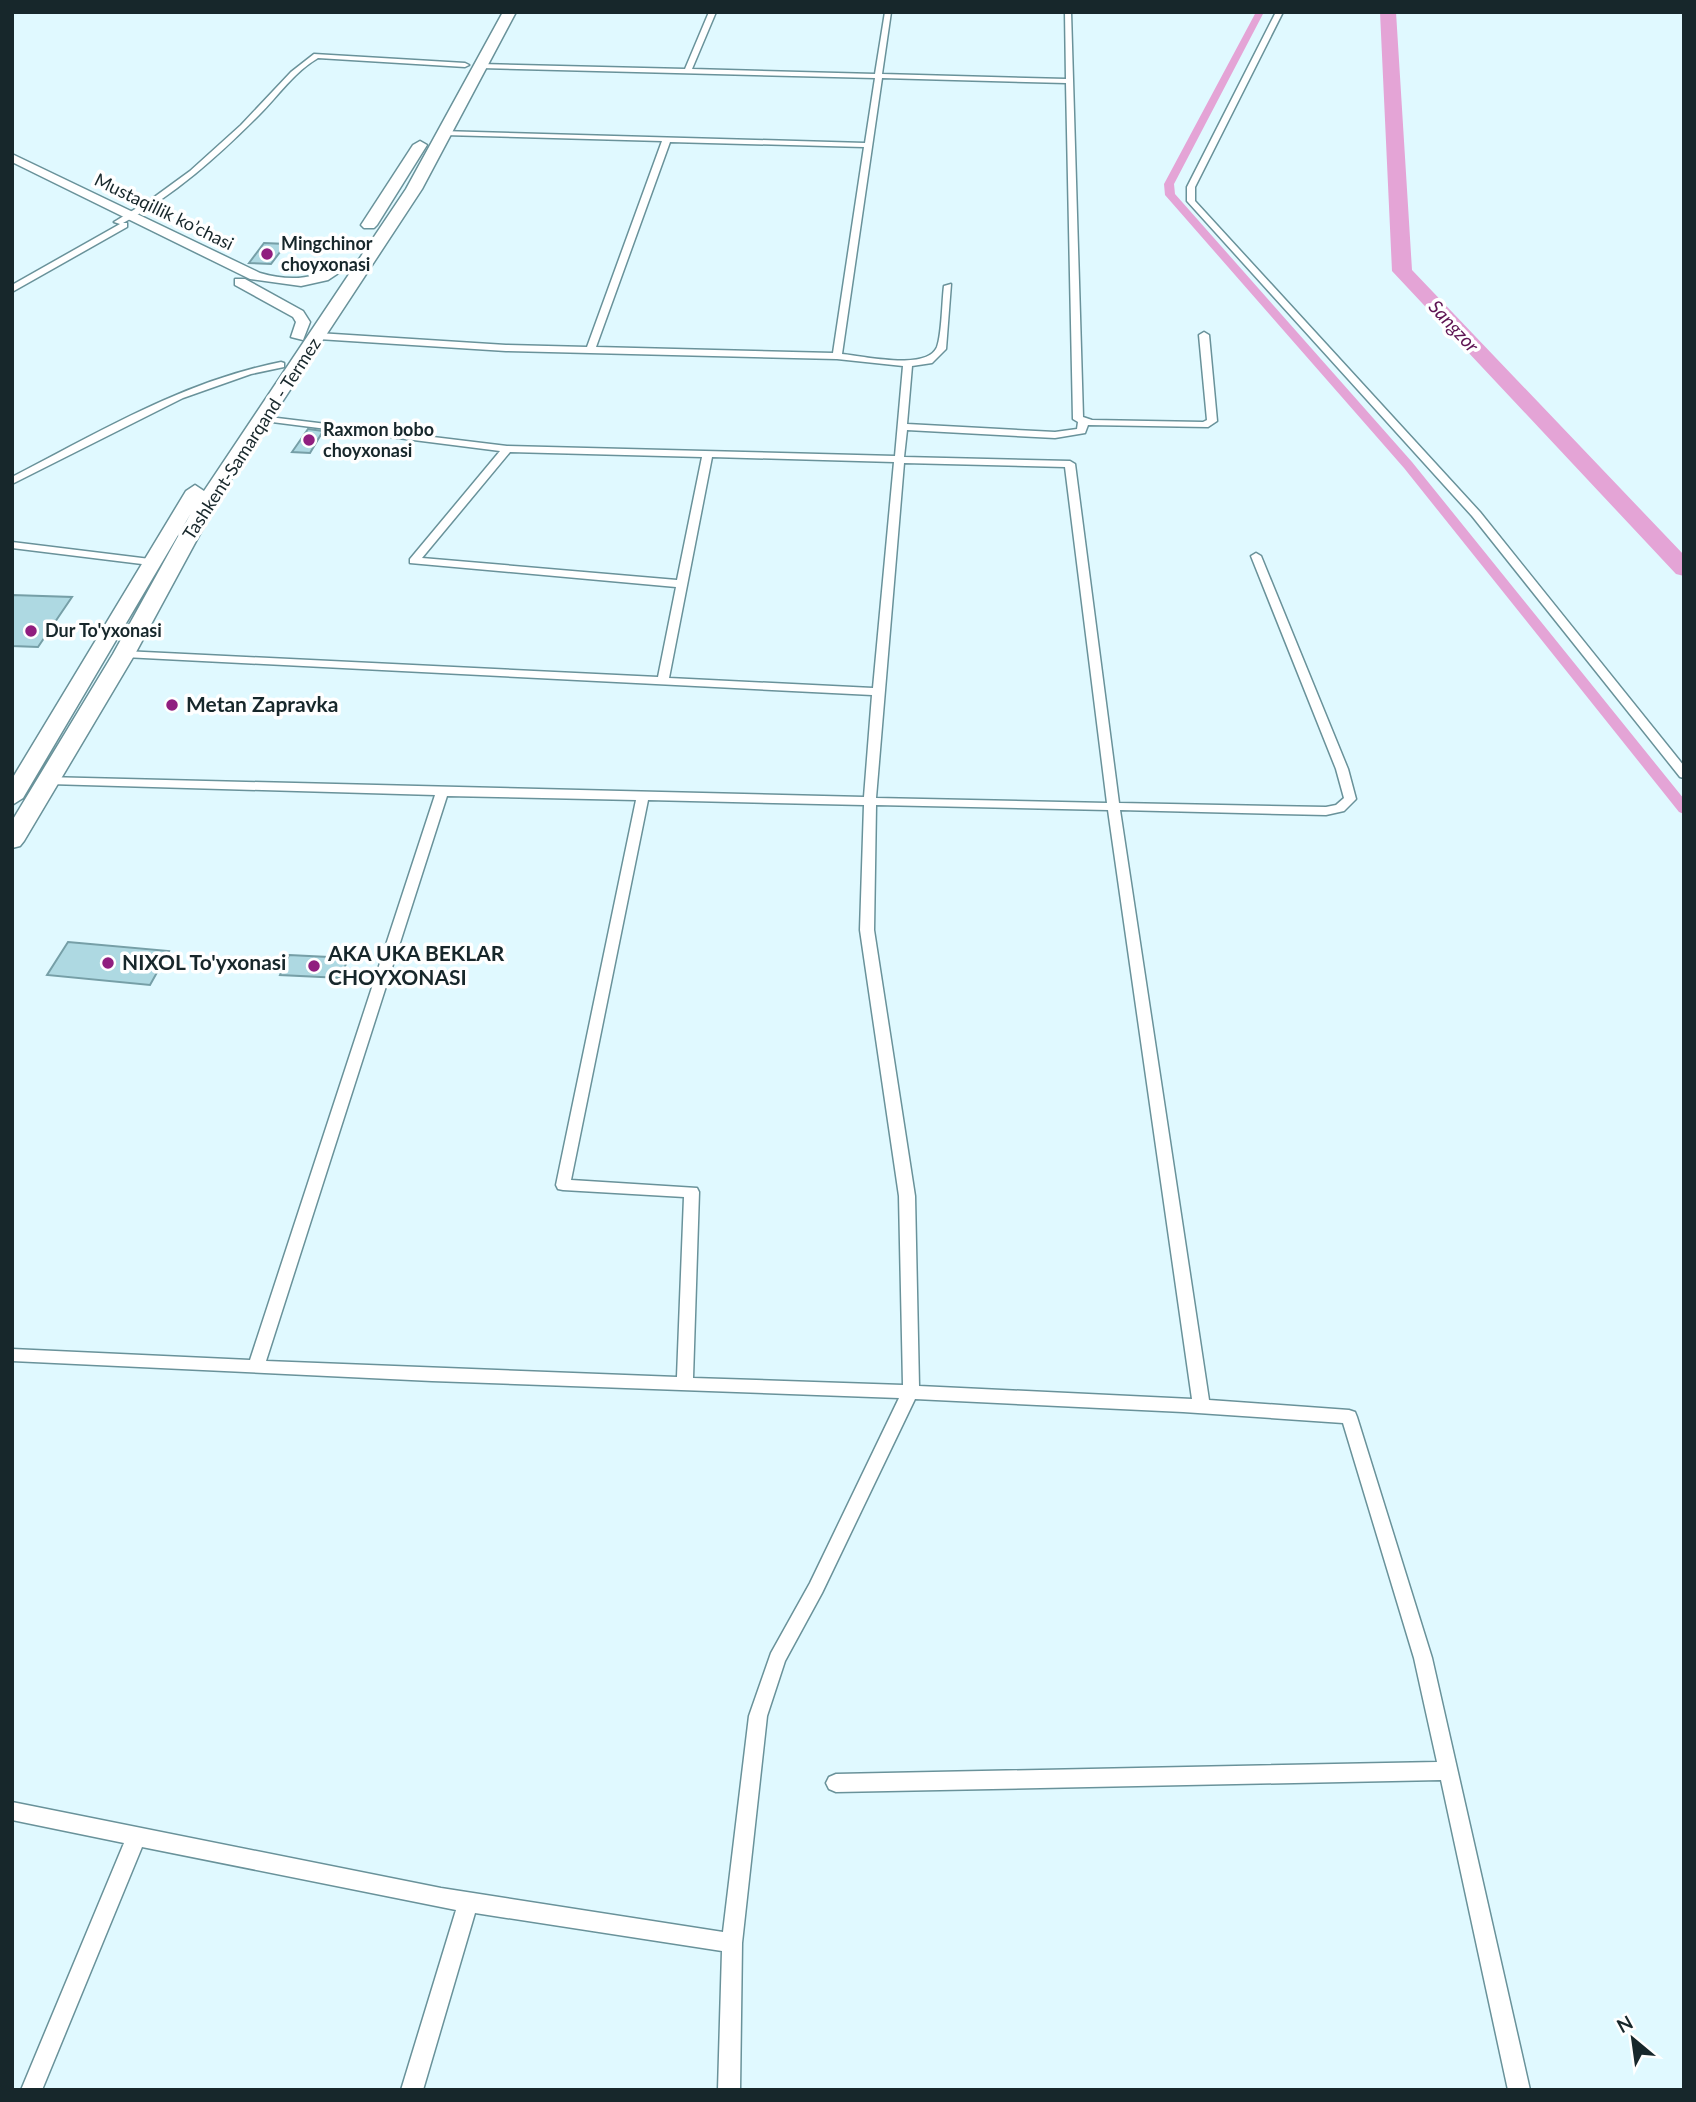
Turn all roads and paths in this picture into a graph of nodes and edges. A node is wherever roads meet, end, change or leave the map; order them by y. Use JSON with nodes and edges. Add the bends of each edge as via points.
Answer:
{"nodes":[{"id":1,"x":494,"y":12,"type":"edge"},
{"id":2,"x":510,"y":12,"type":"edge"},
{"id":3,"x":713,"y":12,"type":"edge"},
{"id":4,"x":888,"y":12,"type":"edge"},
{"id":5,"x":1068,"y":12,"type":"edge"},
{"id":6,"x":1280,"y":12,"type":"edge"},
{"id":7,"x":473,"y":65,"type":"junction"},
{"id":8,"x":688,"y":71,"type":"junction"},
{"id":9,"x":878,"y":77,"type":"junction"},
{"id":10,"x":1067,"y":81,"type":"junction"},
{"id":11,"x":444,"y":132,"type":"junction"},
{"id":12,"x":667,"y":139,"type":"junction"},
{"id":13,"x":869,"y":145,"type":"junction"},
{"id":14,"x":427,"y":149,"type":"junction"},
{"id":15,"x":12,"y":157,"type":"edge"},
{"id":16,"x":12,"y":170,"type":"edge"},
{"id":17,"x":125,"y":221,"type":"junction"},
{"id":18,"x":343,"y":266,"type":"junction"},
{"id":19,"x":948,"y":286,"type":"dead end"},
{"id":20,"x":12,"y":289,"type":"edge"},
{"id":21,"x":1205,"y":335,"type":"dead end"},
{"id":22,"x":318,"y":336,"type":"junction"},
{"id":23,"x":299,"y":337,"type":"junction"},
{"id":24,"x":591,"y":350,"type":"junction"},
{"id":25,"x":837,"y":356,"type":"junction"},
{"id":26,"x":908,"y":364,"type":"junction"},
{"id":27,"x":281,"y":365,"type":"junction"},
{"id":28,"x":264,"y":418,"type":"junction"},
{"id":29,"x":1083,"y":422,"type":"junction"},
{"id":30,"x":904,"y":427,"type":"junction"},
{"id":31,"x":507,"y":449,"type":"junction"},
{"id":32,"x":707,"y":456,"type":"junction"},
{"id":33,"x":898,"y":459,"type":"junction"},
{"id":34,"x":12,"y":481,"type":"edge"},
{"id":35,"x":12,"y":545,"type":"edge"},
{"id":36,"x":1256,"y":556,"type":"dead end"},
{"id":37,"x":150,"y":562,"type":"junction"},
{"id":38,"x":682,"y":584,"type":"junction"},
{"id":39,"x":124,"y":653,"type":"junction"},
{"id":40,"x":663,"y":681,"type":"junction"},
{"id":41,"x":878,"y":692,"type":"junction"},
{"id":42,"x":1684,"y":774,"type":"edge"},
{"id":43,"x":50,"y":780,"type":"junction"},
{"id":44,"x":442,"y":792,"type":"junction"},
{"id":45,"x":643,"y":796,"type":"junction"},
{"id":46,"x":12,"y":798,"type":"edge"},
{"id":47,"x":870,"y":800,"type":"junction"},
{"id":48,"x":1113,"y":805,"type":"junction"},
{"id":49,"x":12,"y":841,"type":"edge"},
{"id":50,"x":12,"y":1355,"type":"edge"},
{"id":51,"x":256,"y":1367,"type":"junction"},
{"id":52,"x":685,"y":1384,"type":"junction"},
{"id":53,"x":911,"y":1390,"type":"junction"},
{"id":54,"x":1201,"y":1405,"type":"junction"},
{"id":55,"x":1448,"y":1770,"type":"junction"},
{"id":56,"x":836,"y":1783,"type":"dead end"},
{"id":57,"x":12,"y":1811,"type":"edge"},
{"id":58,"x":137,"y":1835,"type":"junction"},
{"id":59,"x":468,"y":1902,"type":"junction"},
{"id":60,"x":732,"y":1943,"type":"junction"},
{"id":61,"x":31,"y":2090,"type":"edge"},
{"id":62,"x":412,"y":2090,"type":"edge"},
{"id":63,"x":729,"y":2090,"type":"edge"},
{"id":64,"x":1519,"y":2090,"type":"edge"}],
"edges":[{"from":1,"to":7,"type":"highway","name":"Tashkent-Samarqand - Termez"},
{"from":2,"to":7,"type":"highway","name":"Tashkent-Samarqand - Termez"},
{"from":3,"to":8,"type":"street"},
{"from":4,"to":9,"type":"street"},
{"from":5,"to":10,"type":"street"},
{"from":6,"to":42,"type":"street","via":[[1191,187],[1191,201],[1476,514]]},
{"from":7,"to":8,"type":"street"},
{"from":7,"to":11,"type":"highway","name":"Tashkent-Samarqand - Termez"},
{"from":7,"to":14,"type":"highway","name":"Tashkent-Samarqand - Termez"},
{"from":7,"to":17,"type":"street","via":[[317,56],[183,179]]},
{"from":8,"to":9,"type":"street"},
{"from":9,"to":10,"type":"street"},
{"from":9,"to":13,"type":"street"},
{"from":10,"to":29,"type":"street","via":[[1078,419]]},
{"from":11,"to":12,"type":"street"},
{"from":11,"to":14,"type":"highway","name":"Tashkent-Samarqand - Termez"},
{"from":12,"to":13,"type":"street"},
{"from":12,"to":24,"type":"street"},
{"from":13,"to":25,"type":"street"},
{"from":14,"to":18,"type":"highway","name":"Tashkent-Samarqand - Termez"},
{"from":14,"to":22,"type":"highway","name":"Tashkent-Samarqand - Termez","via":[[414,189]]},
{"from":15,"to":17,"type":"main road","name":"Mustaqillik ko’chasi"},
{"from":16,"to":17,"type":"main road","name":"Mustaqillik ko’chasi"},
{"from":17,"to":18,"type":"main road","name":"Mustaqillik ko’chasi","via":[[265,279],[317,280]]},
{"from":17,"to":20,"type":"street"},
{"from":17,"to":23,"type":"main road","name":"Mustaqillik ko’chasi","via":[[288,306],[302,318]]},
{"from":18,"to":23,"type":"highway","name":"Tashkent-Samarqand - Termez"},
{"from":19,"to":26,"type":"street","via":[[942,349],[929,361]]},
{"from":21,"to":29,"type":"street","via":[[1212,421],[1205,425]]},
{"from":22,"to":24,"type":"street"},
{"from":22,"to":28,"type":"highway","name":"Tashkent-Samarqand - Termez"},
{"from":23,"to":27,"type":"highway","name":"Tashkent-Samarqand - Termez"},
{"from":24,"to":25,"type":"street"},
{"from":25,"to":26,"type":"street"},
{"from":26,"to":30,"type":"street"},
{"from":27,"to":34,"type":"street","via":[[248,371],[206,387]]},
{"from":27,"to":37,"type":"highway","name":"Tashkent-Samarqand - Termez"},
{"from":28,"to":31,"type":"street"},
{"from":28,"to":39,"type":"highway","name":"Tashkent-Samarqand - Termez","via":[[211,495]]},
{"from":29,"to":30,"type":"street","via":[[1082,430],[1055,435]]},
{"from":30,"to":33,"type":"street"},
{"from":31,"to":32,"type":"street"},
{"from":31,"to":38,"type":"street","via":[[414,561]]},
{"from":32,"to":33,"type":"street"},
{"from":32,"to":38,"type":"street"},
{"from":33,"to":41,"type":"street"},
{"from":33,"to":48,"type":"street","via":[[1070,464]]},
{"from":35,"to":37,"type":"street"},
{"from":36,"to":48,"type":"street","via":[[1350,799],[1340,808],[1326,811]]},
{"from":37,"to":46,"type":"highway","name":"Tashkent-Samarqand - Termez"},
{"from":38,"to":40,"type":"street"},
{"from":39,"to":40,"type":"street"},
{"from":39,"to":43,"type":"highway","name":"Tashkent-Samarqand - Termez"},
{"from":40,"to":41,"type":"street"},
{"from":41,"to":47,"type":"street"},
{"from":43,"to":44,"type":"street"},
{"from":43,"to":49,"type":"highway","name":"Tashkent-Samarqand - Termez"},
{"from":44,"to":45,"type":"street"},
{"from":44,"to":51,"type":"street"},
{"from":45,"to":47,"type":"street"},
{"from":45,"to":52,"type":"street","via":[[563,1185],[692,1192]]},
{"from":47,"to":48,"type":"street"},
{"from":47,"to":53,"type":"street","via":[[867,930],[907,1196]]},
{"from":48,"to":54,"type":"street"},
{"from":50,"to":51,"type":"street"},
{"from":51,"to":52,"type":"street"},
{"from":52,"to":53,"type":"street"},
{"from":53,"to":54,"type":"street"},
{"from":53,"to":60,"type":"street","via":[[777,1659],[758,1716]]},
{"from":54,"to":55,"type":"street","via":[[1349,1417],[1423,1658]]},
{"from":55,"to":56,"type":"street"},
{"from":55,"to":64,"type":"street"},
{"from":57,"to":58,"type":"street"},
{"from":58,"to":59,"type":"street"},
{"from":58,"to":61,"type":"street"},
{"from":59,"to":60,"type":"street"},
{"from":59,"to":62,"type":"street"},
{"from":60,"to":63,"type":"street"}]}
